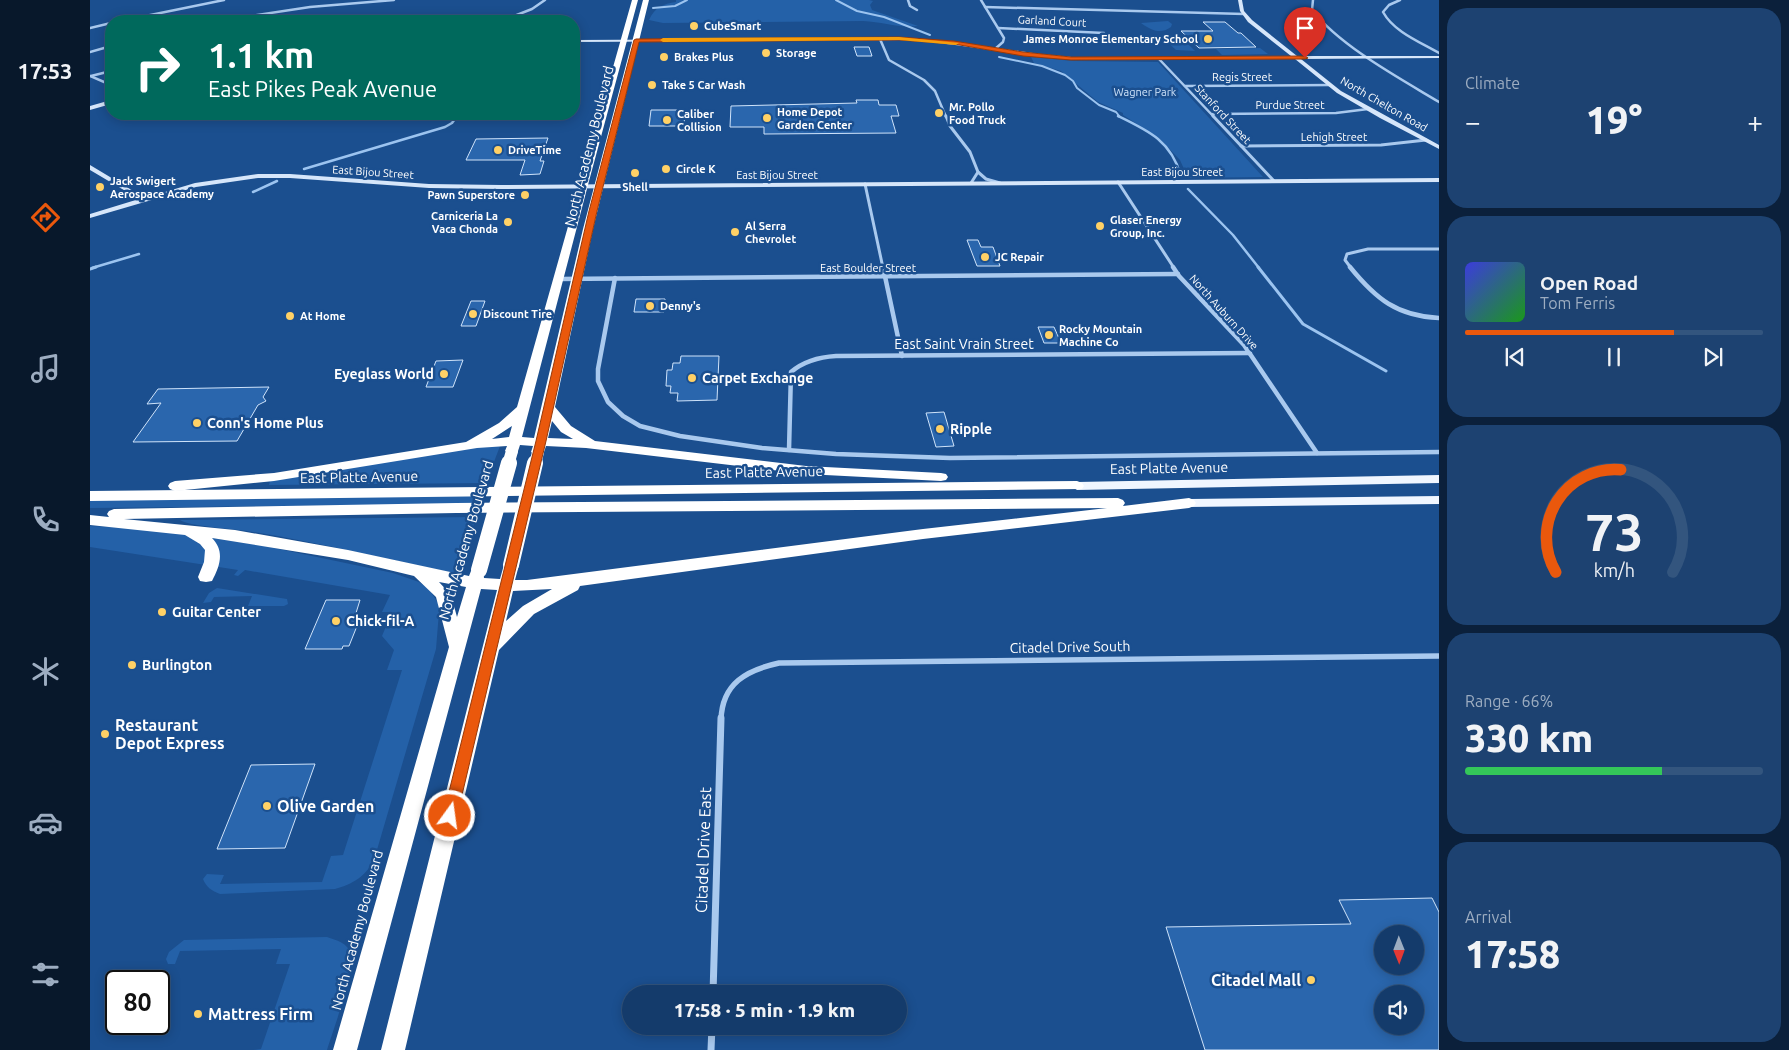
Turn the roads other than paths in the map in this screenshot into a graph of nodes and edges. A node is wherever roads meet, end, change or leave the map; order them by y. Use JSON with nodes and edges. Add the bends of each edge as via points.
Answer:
{"nodes":[{"id":1,"x":224,"y":0,"type":"edge"},
{"id":2,"x":332,"y":0,"type":"edge"},
{"id":3,"x":394,"y":0,"type":"edge"},
{"id":4,"x":545,"y":0,"type":"edge"},
{"id":5,"x":635,"y":0,"type":"edge"},
{"id":6,"x":646,"y":0,"type":"edge"},
{"id":7,"x":908,"y":0,"type":"edge"},
{"id":8,"x":981,"y":0,"type":"edge"},
{"id":9,"x":1240,"y":0,"type":"edge"},
{"id":10,"x":1313,"y":0,"type":"edge"},
{"id":11,"x":1400,"y":0,"type":"edge"},
{"id":12,"x":333,"y":4,"type":"junction"},
{"id":13,"x":986,"y":7,"type":"junction"},
{"id":14,"x":917,"y":10,"type":"dead end"},
{"id":15,"x":1244,"y":14,"type":"junction"},
{"id":16,"x":151,"y":15,"type":"edge"},
{"id":17,"x":259,"y":15,"type":"edge"},
{"id":18,"x":516,"y":15,"type":"edge"},
{"id":19,"x":105,"y":24,"type":"edge"},
{"id":20,"x":90,"y":28,"type":"edge"},
{"id":21,"x":998,"y":28,"type":"junction"},
{"id":22,"x":1104,"y":33,"type":"dead end"},
{"id":23,"x":880,"y":39,"type":"junction"},
{"id":24,"x":624,"y":40,"type":"junction"},
{"id":25,"x":636,"y":40,"type":"junction"},
{"id":26,"x":580,"y":41,"type":"edge"},
{"id":27,"x":105,"y":48,"type":"edge"},
{"id":28,"x":995,"y":49,"type":"junction"},
{"id":29,"x":90,"y":52,"type":"edge"},
{"id":30,"x":1439,"y":53,"type":"edge"},
{"id":31,"x":1439,"y":57,"type":"edge"},
{"id":32,"x":1296,"y":58,"type":"junction"},
{"id":33,"x":1371,"y":58,"type":"junction"},
{"id":34,"x":1160,"y":59,"type":"junction"},
{"id":35,"x":105,"y":72,"type":"edge"},
{"id":36,"x":90,"y":76,"type":"edge"},
{"id":37,"x":105,"y":82,"type":"edge"},
{"id":38,"x":1330,"y":85,"type":"junction"},
{"id":39,"x":1185,"y":86,"type":"junction"},
{"id":40,"x":1439,"y":102,"type":"edge"},
{"id":41,"x":105,"y":104,"type":"edge"},
{"id":42,"x":90,"y":108,"type":"edge"},
{"id":43,"x":1368,"y":109,"type":"junction"},
{"id":44,"x":1212,"y":114,"type":"junction"},
{"id":45,"x":1426,"y":140,"type":"junction"},
{"id":46,"x":1241,"y":146,"type":"junction"},
{"id":47,"x":1439,"y":147,"type":"edge"},
{"id":48,"x":90,"y":167,"type":"edge"},
{"id":49,"x":978,"y":172,"type":"junction"},
{"id":50,"x":1439,"y":180,"type":"edge"},
{"id":51,"x":1274,"y":181,"type":"junction"},
{"id":52,"x":1118,"y":182,"type":"junction"},
{"id":53,"x":971,"y":183,"type":"junction"},
{"id":54,"x":1000,"y":183,"type":"junction"},
{"id":55,"x":866,"y":184,"type":"junction"},
{"id":56,"x":582,"y":186,"type":"junction"},
{"id":57,"x":599,"y":186,"type":"junction"},
{"id":58,"x":143,"y":199,"type":"junction"},
{"id":59,"x":90,"y":216,"type":"edge"},
{"id":60,"x":1439,"y":249,"type":"edge"},
{"id":61,"x":1178,"y":274,"type":"junction"},
{"id":62,"x":886,"y":276,"type":"junction"},
{"id":63,"x":615,"y":278,"type":"junction"},
{"id":64,"x":558,"y":279,"type":"junction"},
{"id":65,"x":577,"y":279,"type":"junction"},
{"id":66,"x":1439,"y":318,"type":"edge"},
{"id":67,"x":1250,"y":353,"type":"junction"},
{"id":68,"x":902,"y":356,"type":"junction"},
{"id":69,"x":548,"y":408,"type":"junction"},
{"id":70,"x":523,"y":409,"type":"junction"},
{"id":71,"x":591,"y":445,"type":"junction"},
{"id":72,"x":470,"y":446,"type":"junction"},
{"id":73,"x":513,"y":446,"type":"junction"},
{"id":74,"x":540,"y":446,"type":"junction"},
{"id":75,"x":789,"y":450,"type":"junction"},
{"id":76,"x":1439,"y":452,"type":"edge"},
{"id":77,"x":1317,"y":453,"type":"junction"},
{"id":78,"x":1439,"y":479,"type":"edge"},
{"id":79,"x":1077,"y":486,"type":"junction"},
{"id":80,"x":90,"y":494,"type":"edge"},
{"id":81,"x":1439,"y":500,"type":"edge"},
{"id":82,"x":1189,"y":503,"type":"junction"},
{"id":83,"x":90,"y":514,"type":"edge"},
{"id":84,"x":90,"y":520,"type":"edge"},
{"id":85,"x":173,"y":527,"type":"junction"},
{"id":86,"x":420,"y":573,"type":"junction"},
{"id":87,"x":477,"y":576,"type":"junction"},
{"id":88,"x":206,"y":577,"type":"dead end"},
{"id":89,"x":584,"y":580,"type":"junction"},
{"id":90,"x":506,"y":585,"type":"junction"},
{"id":91,"x":456,"y":648,"type":"junction"},
{"id":92,"x":490,"y":649,"type":"junction"},
{"id":93,"x":1439,"y":656,"type":"edge"},
{"id":94,"x":721,"y":706,"type":"joint"},
{"id":95,"x":713,"y":985,"type":"edge"},
{"id":96,"x":712,"y":1035,"type":"edge"},
{"id":97,"x":344,"y":1050,"type":"edge"},
{"id":98,"x":393,"y":1050,"type":"edge"},
{"id":99,"x":711,"y":1050,"type":"edge"}],
"edges":[{"from":1,"to":16,"type":"street"},
{"from":2,"to":12,"type":"street"},
{"from":3,"to":12,"type":"street"},
{"from":4,"to":18,"type":"street"},
{"from":5,"to":24,"type":"highway","name":"North Academy Boulevard"},
{"from":6,"to":25,"type":"highway","name":"North Academy Boulevard"},
{"from":7,"to":14,"type":"street","via":[[910,6]]},
{"from":8,"to":13,"type":"street"},
{"from":9,"to":15,"type":"main road"},
{"from":10,"to":33,"type":"street","via":[[1312,10],[1320,21]]},
{"from":11,"to":30,"type":"street","via":[[1386,7],[1384,16]]},
{"from":12,"to":17,"type":"street"},
{"from":13,"to":15,"type":"street"},
{"from":13,"to":21,"type":"street"},
{"from":15,"to":32,"type":"main road","name":"North Chelton Road"},
{"from":19,"to":20,"type":"street"},
{"from":21,"to":22,"type":"street","name":"Garland Court"},
{"from":21,"to":28,"type":"street","via":[[1004,40]]},
{"from":23,"to":25,"type":"main road"},
{"from":23,"to":28,"type":"main road","via":[[938,41]]},
{"from":23,"to":49,"type":"street","via":[[889,60],[924,80],[935,91],[950,126],[970,152]]},
{"from":24,"to":25,"type":"main road"},
{"from":24,"to":26,"type":"main road"},
{"from":24,"to":56,"type":"highway","name":"North Academy Boulevard"},
{"from":25,"to":57,"type":"highway","name":"North Academy Boulevard"},
{"from":27,"to":29,"type":"street"},
{"from":28,"to":34,"type":"main road","via":[[1066,58]]},
{"from":31,"to":33,"type":"main road"},
{"from":32,"to":33,"type":"main road"},
{"from":32,"to":34,"type":"main road"},
{"from":32,"to":38,"type":"main road","name":"North Chelton Road"},
{"from":33,"to":40,"type":"street"},
{"from":34,"to":39,"type":"street","name":"Stanford Street"},
{"from":35,"to":36,"type":"street"},
{"from":36,"to":37,"type":"street"},
{"from":38,"to":39,"type":"street","name":"Regis Street"},
{"from":38,"to":43,"type":"main road","name":"North Chelton Road"},
{"from":39,"to":44,"type":"street","name":"Stanford Street"},
{"from":41,"to":42,"type":"main road"},
{"from":43,"to":44,"type":"street","name":"Purdue Street","via":[[1336,113]]},
{"from":43,"to":45,"type":"main road","name":"North Chelton Road"},
{"from":44,"to":46,"type":"street","name":"Stanford Street"},
{"from":45,"to":46,"type":"street","name":"Lehigh Street","via":[[1381,145]]},
{"from":45,"to":47,"type":"main road","name":"North Chelton Road"},
{"from":46,"to":51,"type":"street","name":"Stanford Street"},
{"from":48,"to":58,"type":"main road"},
{"from":49,"to":53,"type":"street"},
{"from":49,"to":54,"type":"street","via":[[986,179]]},
{"from":50,"to":51,"type":"main road","name":"East Bijou Street"},
{"from":51,"to":52,"type":"main road","name":"East Bijou Street"},
{"from":52,"to":54,"type":"main road","name":"East Bijou Street"},
{"from":52,"to":61,"type":"street","name":"North Auburn Drive"},
{"from":53,"to":54,"type":"main road","name":"East Bijou Street"},
{"from":53,"to":55,"type":"main road","name":"East Bijou Street"},
{"from":55,"to":57,"type":"main road","name":"East Bijou Street"},
{"from":55,"to":62,"type":"street"},
{"from":56,"to":57,"type":"main road","name":"East Bijou Street"},
{"from":56,"to":58,"type":"main road","name":"East Bijou Street","via":[[430,186],[277,176],[218,181]]},
{"from":56,"to":64,"type":"highway","name":"North Academy Boulevard"},
{"from":57,"to":65,"type":"highway","name":"North Academy Boulevard"},
{"from":58,"to":59,"type":"main road","name":"East Bijou Street"},
{"from":60,"to":66,"type":"street","via":[[1368,249],[1351,252],[1345,260],[1378,299],[1396,310],[1418,317]]},
{"from":61,"to":62,"type":"street","name":"East Boulder Street"},
{"from":61,"to":67,"type":"street","name":"North Auburn Drive"},
{"from":62,"to":63,"type":"street","name":"East Boulder Street"},
{"from":62,"to":68,"type":"street"},
{"from":63,"to":65,"type":"street","name":"East Boulder Street"},
{"from":63,"to":75,"type":"street","name":"East Platte Avenue","via":[[598,375],[604,396],[615,408],[632,422],[663,433]]},
{"from":64,"to":65,"type":"street","name":"East Boulder Street"},
{"from":64,"to":70,"type":"highway","name":"North Academy Boulevard"},
{"from":65,"to":69,"type":"highway","name":"North Academy Boulevard"},
{"from":67,"to":68,"type":"street","name":"East Saint Vrain Street"},
{"from":67,"to":77,"type":"street","name":"North Auburn Drive"},
{"from":68,"to":75,"type":"street","name":"East Saint Vrain Street","via":[[825,357],[796,367],[789,378]]},
{"from":69,"to":71,"type":"highway","via":[[566,429]]},
{"from":69,"to":74,"type":"highway","name":"North Academy Boulevard"},
{"from":70,"to":72,"type":"highway","via":[[504,426]]},
{"from":70,"to":73,"type":"highway","name":"North Academy Boulevard"},
{"from":71,"to":74,"type":"highway"},
{"from":71,"to":79,"type":"highway","via":[[806,470]]},
{"from":72,"to":73,"type":"highway"},
{"from":72,"to":80,"type":"highway","via":[[274,477]]},
{"from":73,"to":74,"type":"highway"},
{"from":73,"to":87,"type":"highway","name":"North Academy Boulevard","bridge":true},
{"from":74,"to":90,"type":"highway","name":"North Academy Boulevard","bridge":true},
{"from":75,"to":77,"type":"street","name":"East Platte Avenue","via":[[943,458]]},
{"from":76,"to":77,"type":"street","name":"East Platte Avenue"},
{"from":78,"to":79,"type":"main road","name":"East Platte Avenue"},
{"from":79,"to":80,"type":"highway","name":"East Platte Avenue"},
{"from":81,"to":82,"type":"main road"},
{"from":82,"to":83,"type":"highway"},
{"from":82,"to":89,"type":"highway","via":[[923,534]]},
{"from":84,"to":85,"type":"highway"},
{"from":85,"to":86,"type":"highway","via":[[286,543]]},
{"from":85,"to":88,"type":"highway","via":[[211,543],[213,562]]},
{"from":86,"to":87,"type":"highway"},
{"from":86,"to":91,"type":"highway","via":[[442,595]]},
{"from":87,"to":90,"type":"highway"},
{"from":87,"to":91,"type":"highway","name":"North Academy Boulevard"},
{"from":89,"to":90,"type":"highway","via":[[549,585]]},
{"from":89,"to":92,"type":"highway","via":[[533,605]]},
{"from":90,"to":92,"type":"highway","name":"North Academy Boulevard"},
{"from":91,"to":97,"type":"highway","name":"North Academy Boulevard"},
{"from":92,"to":98,"type":"highway","name":"North Academy Boulevard"},
{"from":93,"to":94,"type":"street","name":"Citadel Drive South","via":[[779,663],[752,669],[742,675],[725,695]]},
{"from":94,"to":95,"type":"street","name":"Citadel Drive East"},
{"from":96,"to":99,"type":"street"}]}
